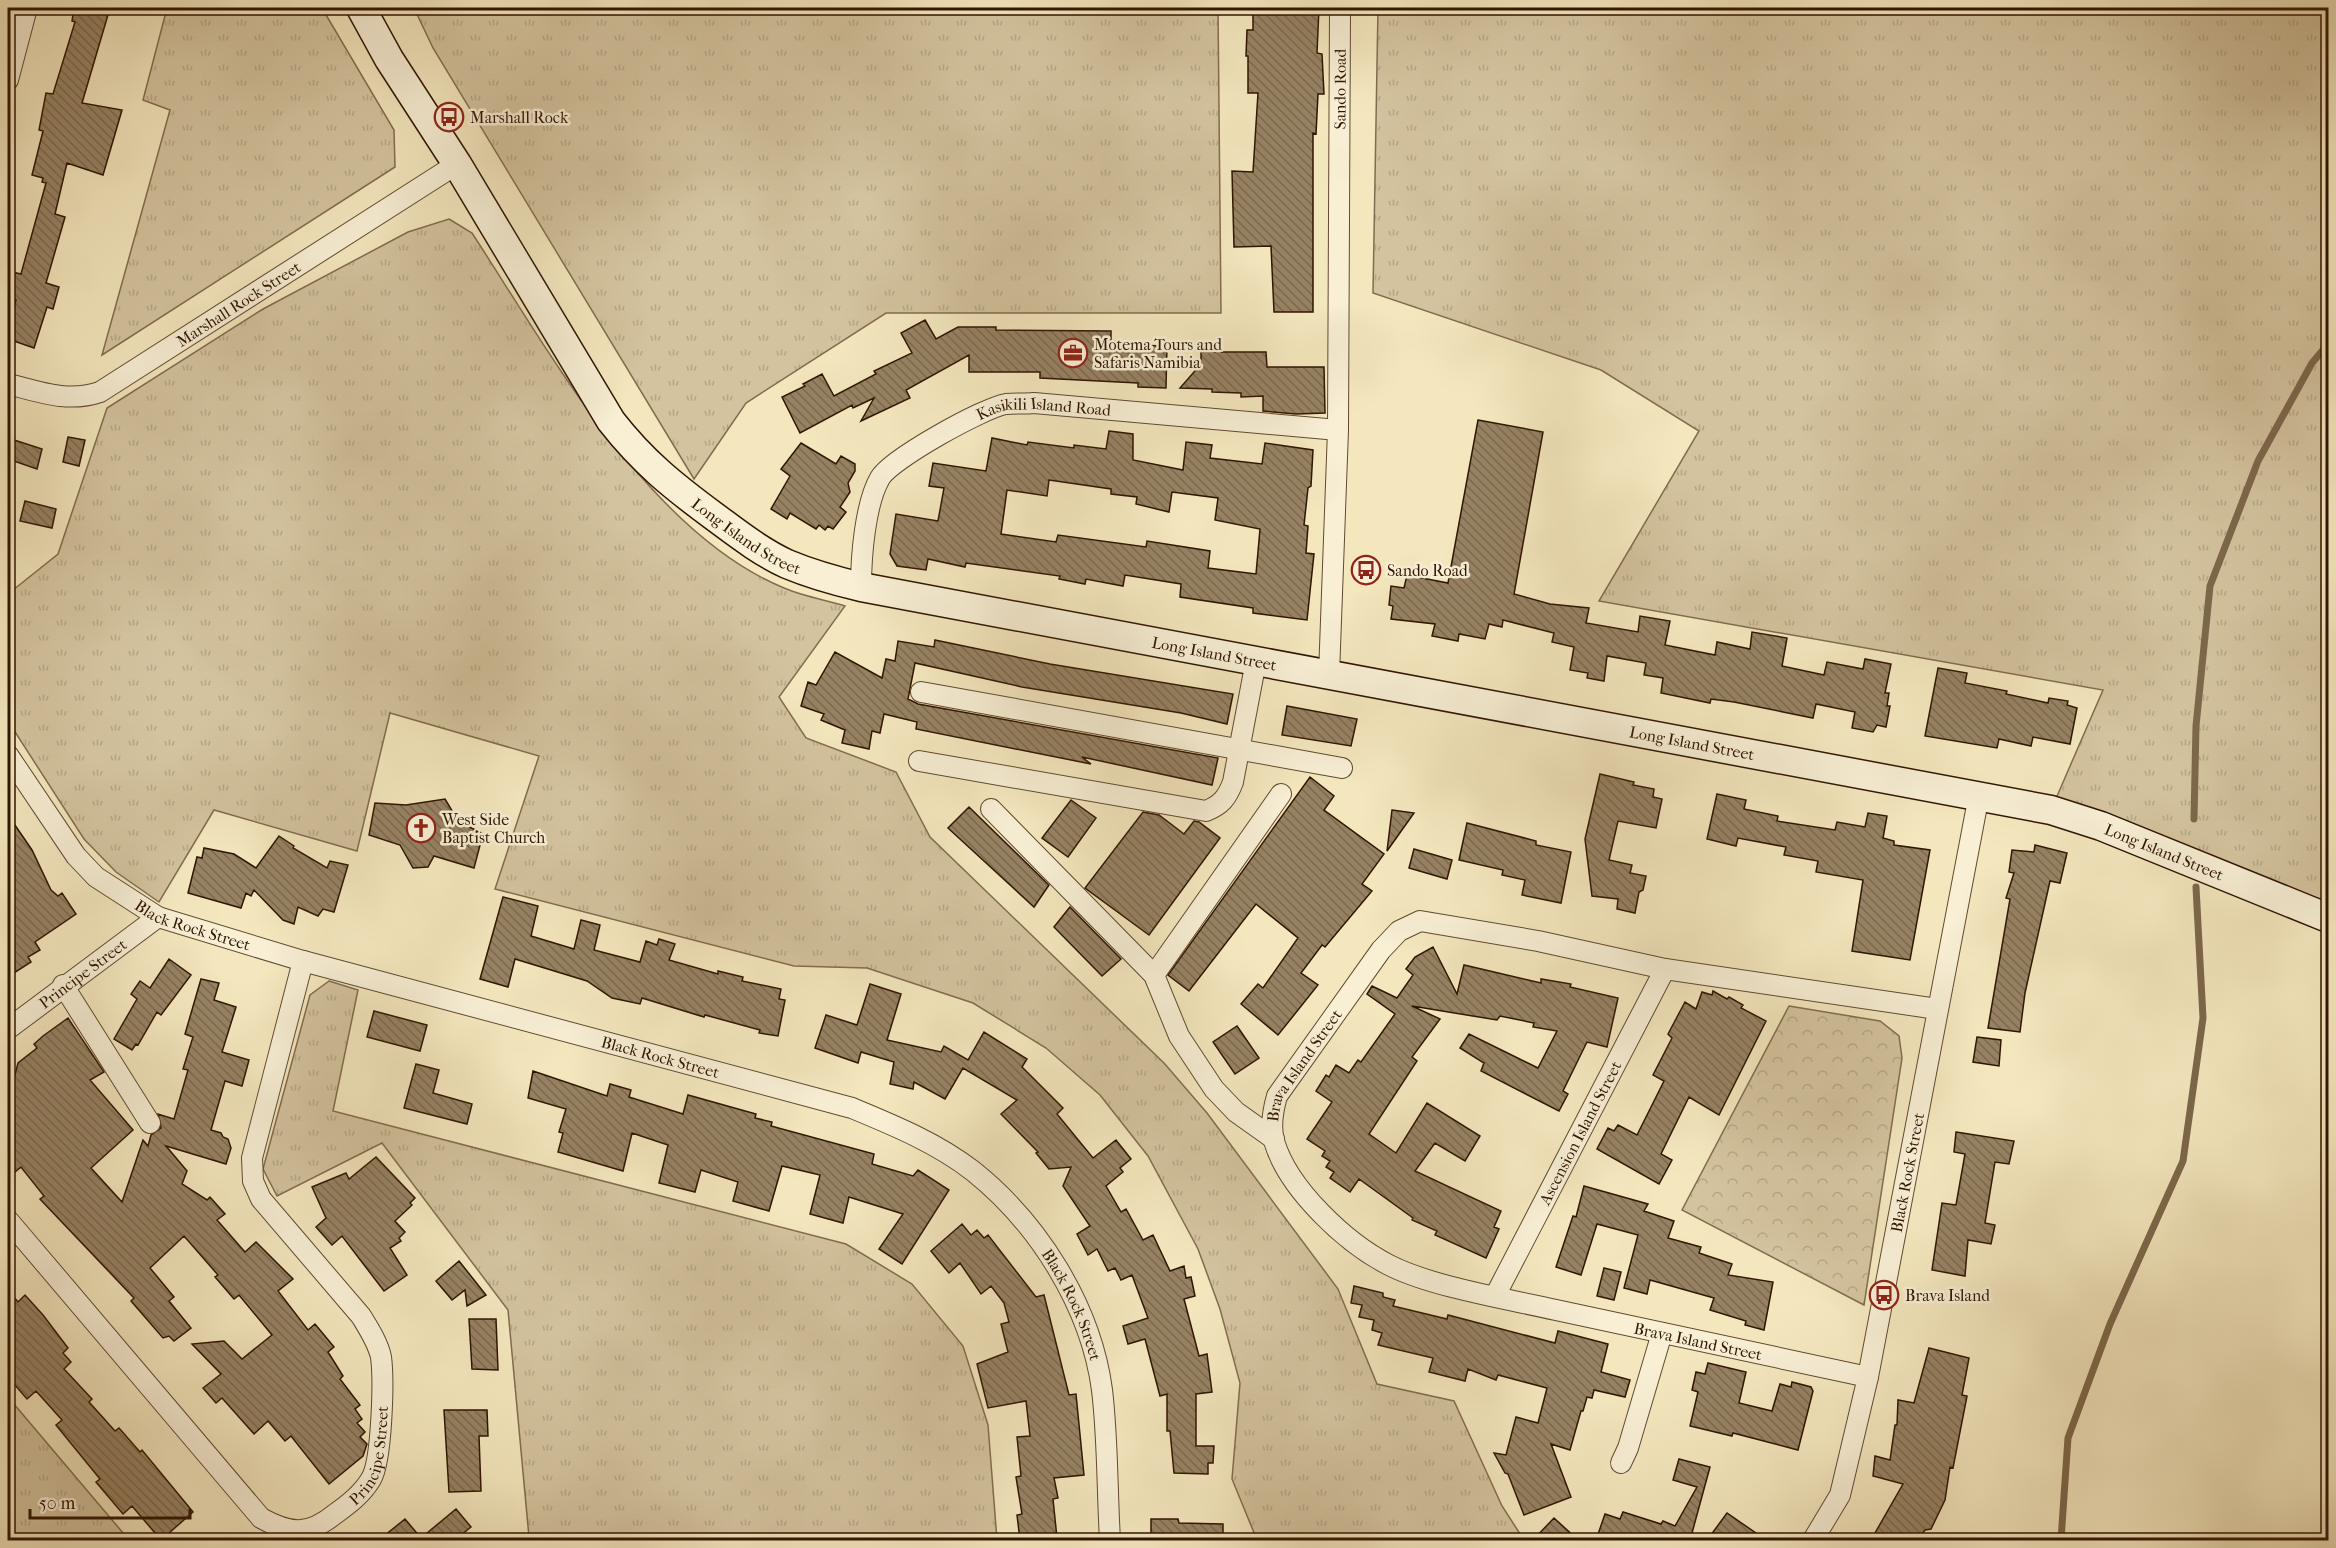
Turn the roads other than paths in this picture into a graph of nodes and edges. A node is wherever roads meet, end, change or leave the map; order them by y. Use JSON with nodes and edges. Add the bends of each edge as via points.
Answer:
{"nodes":[{"id":1,"x":27,"y":8,"type":"edge"},
{"id":2,"x":361,"y":8,"type":"edge"},
{"id":3,"x":1340,"y":8,"type":"edge"},
{"id":4,"x":8,"y":80,"type":"edge"},
{"id":5,"x":457,"y":164,"type":"junction"},
{"id":6,"x":8,"y":384,"type":"edge"},
{"id":7,"x":1338,"y":430,"type":"junction"},
{"id":8,"x":861,"y":587,"type":"junction"},
{"id":9,"x":1256,"y":661,"type":"junction"},
{"id":10,"x":1329,"y":675,"type":"junction"},
{"id":11,"x":921,"y":692,"type":"dead end"},
{"id":12,"x":1239,"y":748,"type":"junction"},
{"id":13,"x":9,"y":761,"type":"edge"},
{"id":14,"x":919,"y":761,"type":"dead end"},
{"id":15,"x":1342,"y":768,"type":"dead end"},
{"id":16,"x":1281,"y":794,"type":"dead end"},
{"id":17,"x":1979,"y":795,"type":"junction"},
{"id":18,"x":991,"y":809,"type":"dead end"},
{"id":19,"x":158,"y":917,"type":"junction"},
{"id":20,"x":2328,"y":918,"type":"edge"},
{"id":21,"x":303,"y":961,"type":"junction"},
{"id":22,"x":1665,"y":969,"type":"junction"},
{"id":23,"x":1154,"y":975,"type":"junction"},
{"id":24,"x":63,"y":985,"type":"junction"},
{"id":25,"x":1937,"y":1009,"type":"junction"},
{"id":26,"x":8,"y":1029,"type":"edge"},
{"id":27,"x":150,"y":1123,"type":"dead end"},
{"id":28,"x":1274,"y":1139,"type":"junction"},
{"id":29,"x":8,"y":1220,"type":"edge"},
{"id":30,"x":1495,"y":1296,"type":"junction"},
{"id":31,"x":1662,"y":1333,"type":"junction"},
{"id":32,"x":1868,"y":1377,"type":"junction"},
{"id":33,"x":1621,"y":1463,"type":"dead end"},
{"id":34,"x":1110,"y":1540,"type":"edge"},
{"id":35,"x":1813,"y":1540,"type":"edge"}],
"edges":[{"from":1,"to":4,"type":"street"},
{"from":2,"to":5,"type":"street","name":"Long Island Street"},
{"from":3,"to":7,"type":"street","name":"Sando Road"},
{"from":5,"to":6,"type":"street","name":"Marshall Rock Street","via":[[100,392],[83,398],[64,398]]},
{"from":5,"to":8,"type":"street","name":"Long Island Street","via":[[611,421],[632,448],[657,473],[749,543],[785,563]]},
{"from":7,"to":8,"type":"street","name":"Kasikili Island Road","via":[[1046,404],[1006,404],[904,456],[882,476],[869,511]]},
{"from":7,"to":10,"type":"street","name":"Sando Road"},
{"from":8,"to":9,"type":"street","name":"Long Island Street"},
{"from":9,"to":10,"type":"street","name":"Long Island Street"},
{"from":9,"to":12,"type":"street"},
{"from":10,"to":17,"type":"street","name":"Long Island Street"},
{"from":11,"to":12,"type":"street"},
{"from":12,"to":14,"type":"street","via":[[1228,795],[1218,806],[1206,811]]},
{"from":12,"to":15,"type":"street"},
{"from":13,"to":19,"type":"street","name":"Black Rock Street","via":[[76,856],[96,877]]},
{"from":16,"to":23,"type":"street"},
{"from":17,"to":20,"type":"street","name":"Long Island Street","via":[[2051,810],[2101,826]]},
{"from":17,"to":25,"type":"street","name":"Black Rock Street"},
{"from":18,"to":23,"type":"street"},
{"from":19,"to":21,"type":"street","name":"Black Rock Street"},
{"from":19,"to":24,"type":"street","name":"Principe Street"},
{"from":21,"to":29,"type":"street","name":"Principe Street","via":[[252,1158],[253,1181],[261,1199],[361,1316],[374,1337],[381,1358],[380,1452],[372,1478],[360,1495],[324,1523],[301,1532],[280,1528],[261,1518]]},
{"from":21,"to":34,"type":"street","name":"Black Rock Street","via":[[852,1108],[929,1143],[972,1170],[1007,1201],[1044,1246],[1070,1292],[1093,1346],[1102,1390]]},
{"from":22,"to":25,"type":"street","name":"Brava Island Street"},
{"from":22,"to":28,"type":"street","name":"Brava Island Street","via":[[1538,941],[1420,921],[1399,931],[1382,950],[1277,1096],[1272,1114]]},
{"from":22,"to":30,"type":"street","name":"Ascension Island Street"},
{"from":23,"to":28,"type":"street","via":[[1179,1036],[1214,1089],[1236,1112]]},
{"from":24,"to":26,"type":"street","name":"Principe Street"},
{"from":24,"to":27,"type":"street"},
{"from":25,"to":32,"type":"street","name":"Black Rock Street"},
{"from":28,"to":30,"type":"street","name":"Brava Island Street","via":[[1283,1162],[1302,1190],[1362,1250],[1391,1266]]},
{"from":30,"to":31,"type":"street","name":"Brava Island Street"},
{"from":31,"to":32,"type":"street","name":"Brava Island Street"},
{"from":31,"to":33,"type":"street","via":[[1629,1448]]},
{"from":32,"to":35,"type":"street","name":"Black Rock Street","via":[[1840,1496]]}]}
